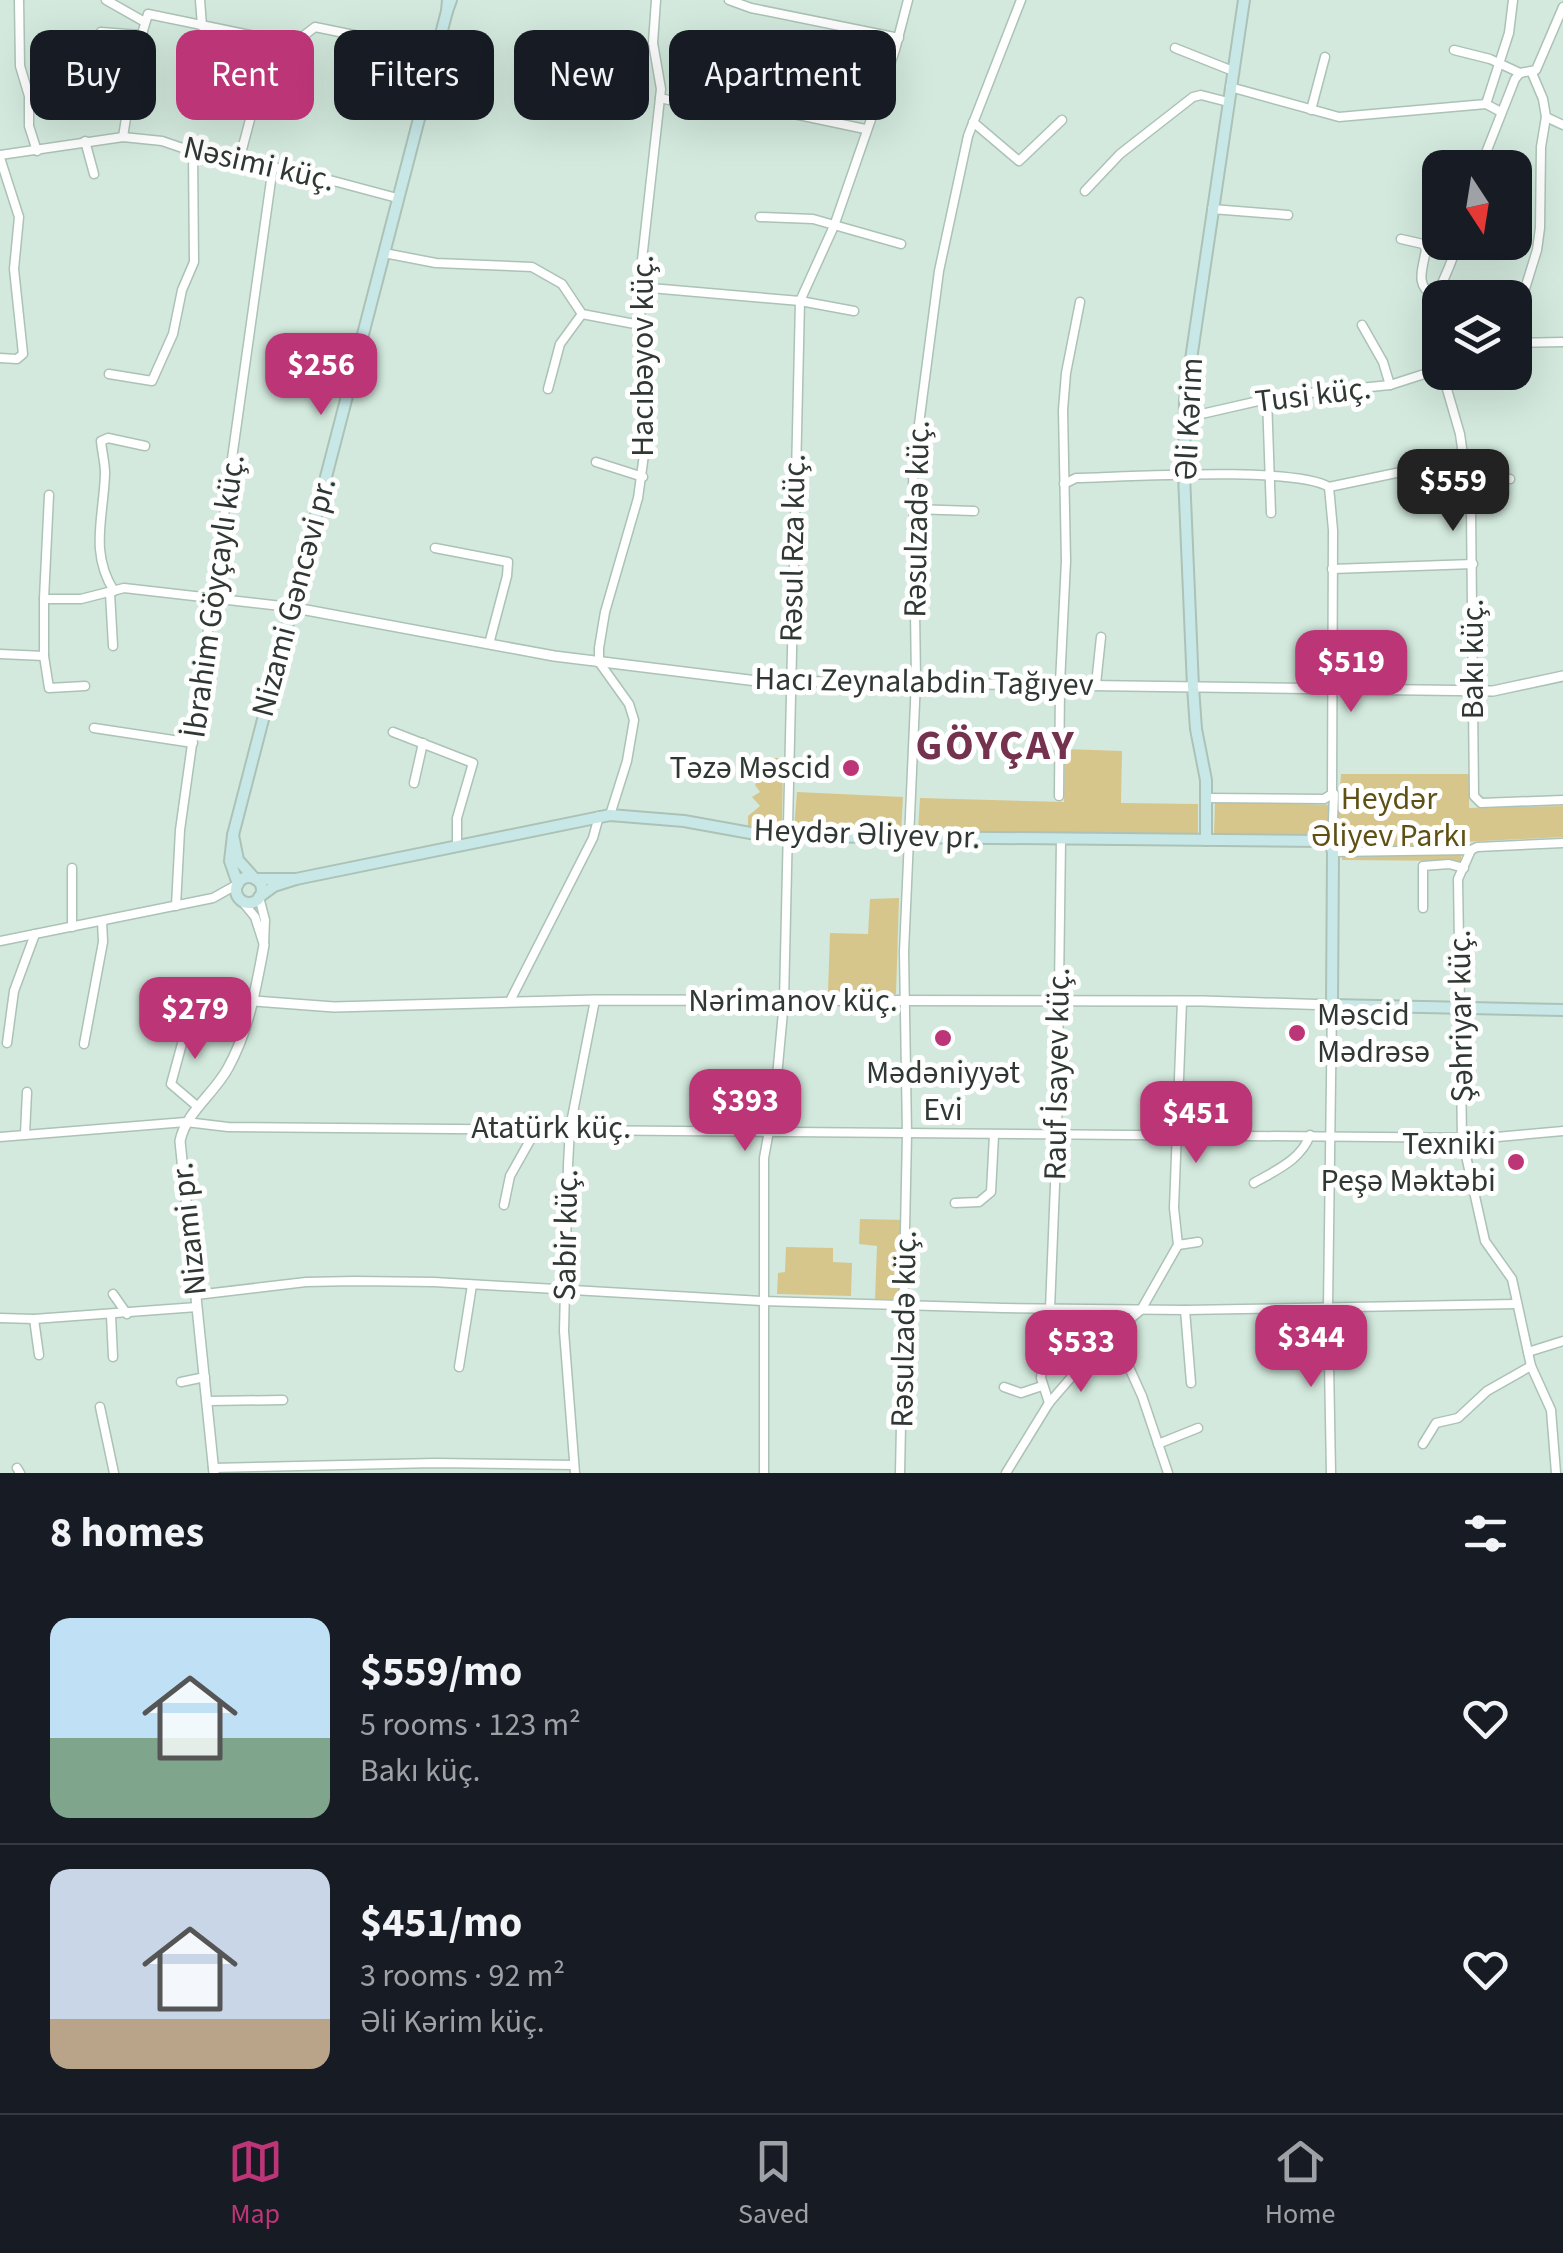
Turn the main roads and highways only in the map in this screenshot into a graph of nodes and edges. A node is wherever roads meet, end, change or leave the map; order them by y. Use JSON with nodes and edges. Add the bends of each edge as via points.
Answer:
{"nodes":[{"id":1,"x":1244,"y":0,"type":"edge"},
{"id":2,"x":448,"y":4,"type":"edge"},
{"id":3,"x":232,"y":835,"type":"junction"},
{"id":4,"x":1206,"y":840,"type":"junction"},
{"id":5,"x":296,"y":878,"type":"junction"},
{"id":6,"x":255,"y":879,"type":"junction"},
{"id":7,"x":238,"y":884,"type":"junction"},
{"id":8,"x":260,"y":897,"type":"junction"},
{"id":9,"x":1563,"y":1010,"type":"edge"}],
"edges":[{"from":1,"to":4,"type":"main road","name":"Əli Kərim","via":[[1184,418],[1193,688]]},
{"from":2,"to":3,"type":"main road","name":"Nizami Gəncəvi pr."},
{"from":3,"to":6,"type":"main road","via":[[238,860]]},
{"from":3,"to":7,"type":"main road","via":[[230,862]]},
{"from":4,"to":5,"type":"main road","name":"Heydər Əliyev pr.","via":[[788,836],[605,816]]},
{"from":4,"to":9,"type":"main road","name":"Heydər Əliyev pr.","via":[[1330,847],[1332,1004]]},
{"from":5,"to":6,"type":"main road"},
{"from":5,"to":8,"type":"main road"},
{"from":6,"to":7,"type":"main road"},
{"from":6,"to":8,"type":"main road"},
{"from":7,"to":8,"type":"main road","via":[[241,900]]}]}
